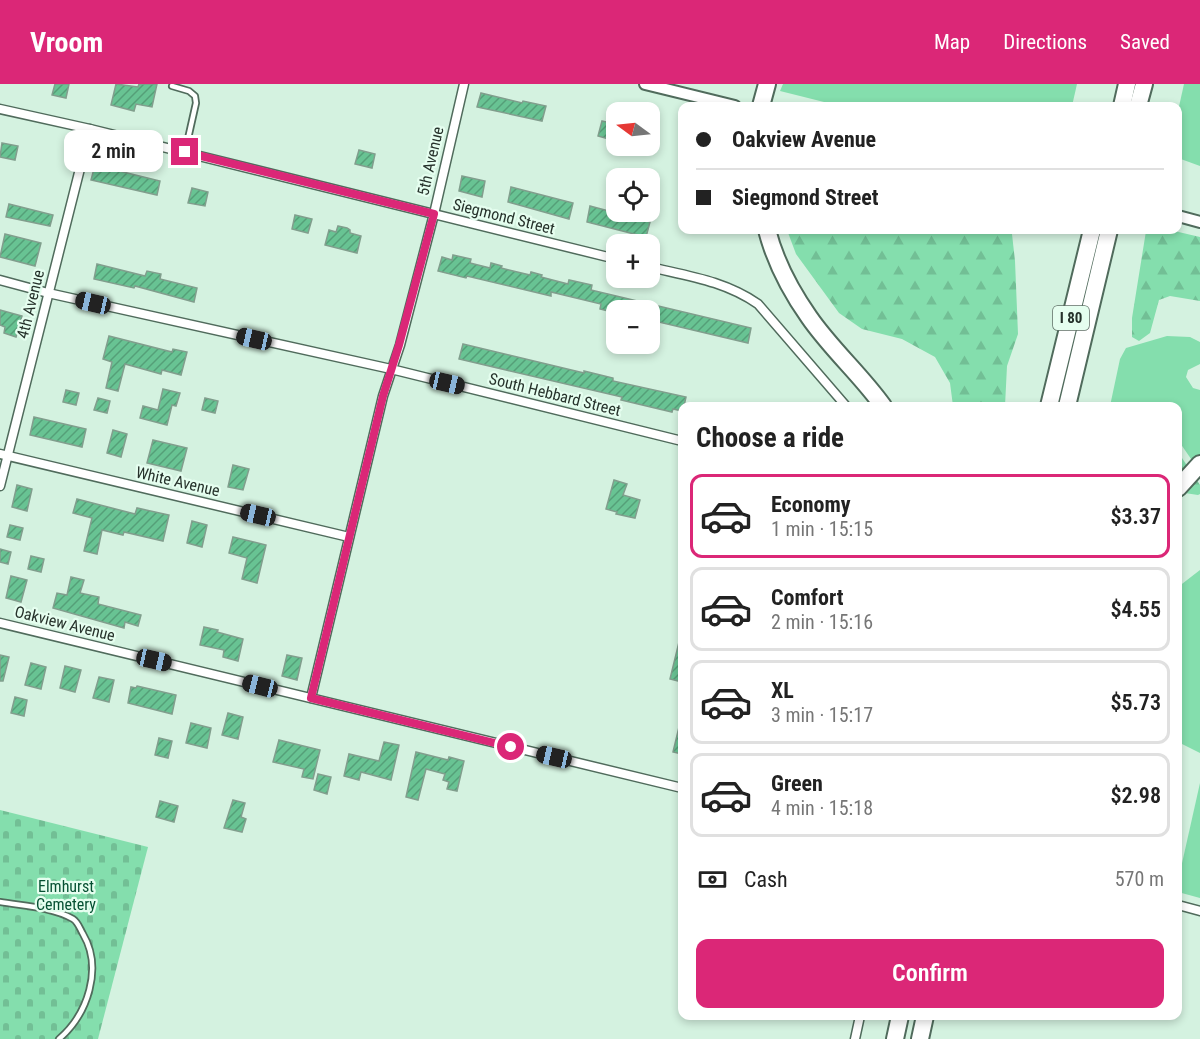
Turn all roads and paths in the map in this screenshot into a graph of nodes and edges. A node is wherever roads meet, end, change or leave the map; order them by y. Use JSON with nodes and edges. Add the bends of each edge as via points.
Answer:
{"nodes":[{"id":1,"x":464,"y":84,"type":"edge"},
{"id":2,"x":645,"y":84,"type":"edge"},
{"id":3,"x":767,"y":84,"type":"edge"},
{"id":4,"x":1127,"y":84,"type":"edge"},
{"id":5,"x":1144,"y":84,"type":"edge"},
{"id":6,"x":172,"y":86,"type":"dead end"},
{"id":7,"x":719,"y":102,"type":"edge"},
{"id":8,"x":762,"y":102,"type":"edge"},
{"id":9,"x":1123,"y":102,"type":"edge"},
{"id":10,"x":1139,"y":102,"type":"edge"},
{"id":11,"x":0,"y":109,"type":"edge"},
{"id":12,"x":90,"y":129,"type":"junction"},
{"id":13,"x":185,"y":152,"type":"junction"},
{"id":14,"x":434,"y":214,"type":"junction"},
{"id":15,"x":1182,"y":217,"type":"edge"},
{"id":16,"x":1200,"y":222,"type":"edge"},
{"id":17,"x":768,"y":234,"type":"edge"},
{"id":18,"x":1091,"y":234,"type":"edge"},
{"id":19,"x":1108,"y":234,"type":"edge"},
{"id":20,"x":606,"y":257,"type":"edge"},
{"id":21,"x":660,"y":269,"type":"edge"},
{"id":22,"x":0,"y":280,"type":"edge"},
{"id":23,"x":48,"y":293,"type":"junction"},
{"id":24,"x":391,"y":369,"type":"junction"},
{"id":25,"x":843,"y":402,"type":"edge"},
{"id":26,"x":880,"y":402,"type":"edge"},
{"id":27,"x":1050,"y":402,"type":"edge"},
{"id":28,"x":1068,"y":402,"type":"edge"},
{"id":29,"x":678,"y":440,"type":"edge"},
{"id":30,"x":3,"y":455,"type":"edge"},
{"id":31,"x":1200,"y":464,"type":"edge"},
{"id":32,"x":1182,"y":484,"type":"edge"},
{"id":33,"x":0,"y":486,"type":"edge"},
{"id":34,"x":349,"y":537,"type":"junction"},
{"id":35,"x":0,"y":623,"type":"edge"},
{"id":36,"x":311,"y":698,"type":"junction"},
{"id":37,"x":678,"y":787,"type":"edge"},
{"id":38,"x":0,"y":902,"type":"edge"},
{"id":39,"x":1182,"y":906,"type":"edge"},
{"id":40,"x":1200,"y":911,"type":"edge"},
{"id":41,"x":859,"y":1020,"type":"edge"},
{"id":42,"x":899,"y":1020,"type":"edge"},
{"id":43,"x":924,"y":1020,"type":"edge"},
{"id":44,"x":59,"y":1039,"type":"edge"},
{"id":45,"x":855,"y":1039,"type":"edge"},
{"id":46,"x":894,"y":1039,"type":"edge"},
{"id":47,"x":920,"y":1039,"type":"edge"}],
"edges":[{"from":1,"to":14,"type":"street","name":"5th Avenue"},
{"from":2,"to":7,"type":"street"},
{"from":3,"to":8,"type":"highway"},
{"from":4,"to":9,"type":"highway"},
{"from":5,"to":10,"type":"highway"},
{"from":6,"to":13,"type":"lane","via":[[195,96]]},
{"from":11,"to":12,"type":"street","name":"Siegmond Street"},
{"from":12,"to":13,"type":"street","name":"Siegmond Street"},
{"from":12,"to":23,"type":"street","name":"4th Avenue"},
{"from":13,"to":14,"type":"street","name":"Siegmond Street"},
{"from":14,"to":20,"type":"street","name":"Siegmond Street"},
{"from":14,"to":24,"type":"street","name":"5th Avenue"},
{"from":15,"to":16,"type":"street"},
{"from":17,"to":26,"type":"highway","via":[[785,277],[809,318]]},
{"from":18,"to":27,"type":"highway","number":"I 80"},
{"from":19,"to":28,"type":"highway","number":"I 80"},
{"from":21,"to":25,"type":"street","via":[[726,285],[758,304]]},
{"from":22,"to":23,"type":"street","name":"South Hebbard Street"},
{"from":23,"to":24,"type":"street","name":"South Hebbard Street"},
{"from":23,"to":30,"type":"street","name":"4th Avenue"},
{"from":24,"to":29,"type":"street","name":"South Hebbard Street"},
{"from":24,"to":34,"type":"street","name":"5th Avenue"},
{"from":30,"to":33,"type":"street","name":"4th Avenue"},
{"from":30,"to":34,"type":"street","name":"White Avenue"},
{"from":31,"to":32,"type":"highway"},
{"from":34,"to":36,"type":"street","name":"5th Avenue"},
{"from":35,"to":36,"type":"street","name":"Oakview Avenue"},
{"from":36,"to":37,"type":"street","name":"Oakview Avenue"},
{"from":38,"to":44,"type":"lane","via":[[57,912],[75,920],[89,944],[93,971],[87,999],[71,1028]]},
{"from":39,"to":40,"type":"street"},
{"from":41,"to":45,"type":"street"},
{"from":42,"to":46,"type":"highway"},
{"from":43,"to":47,"type":"highway"}]}
